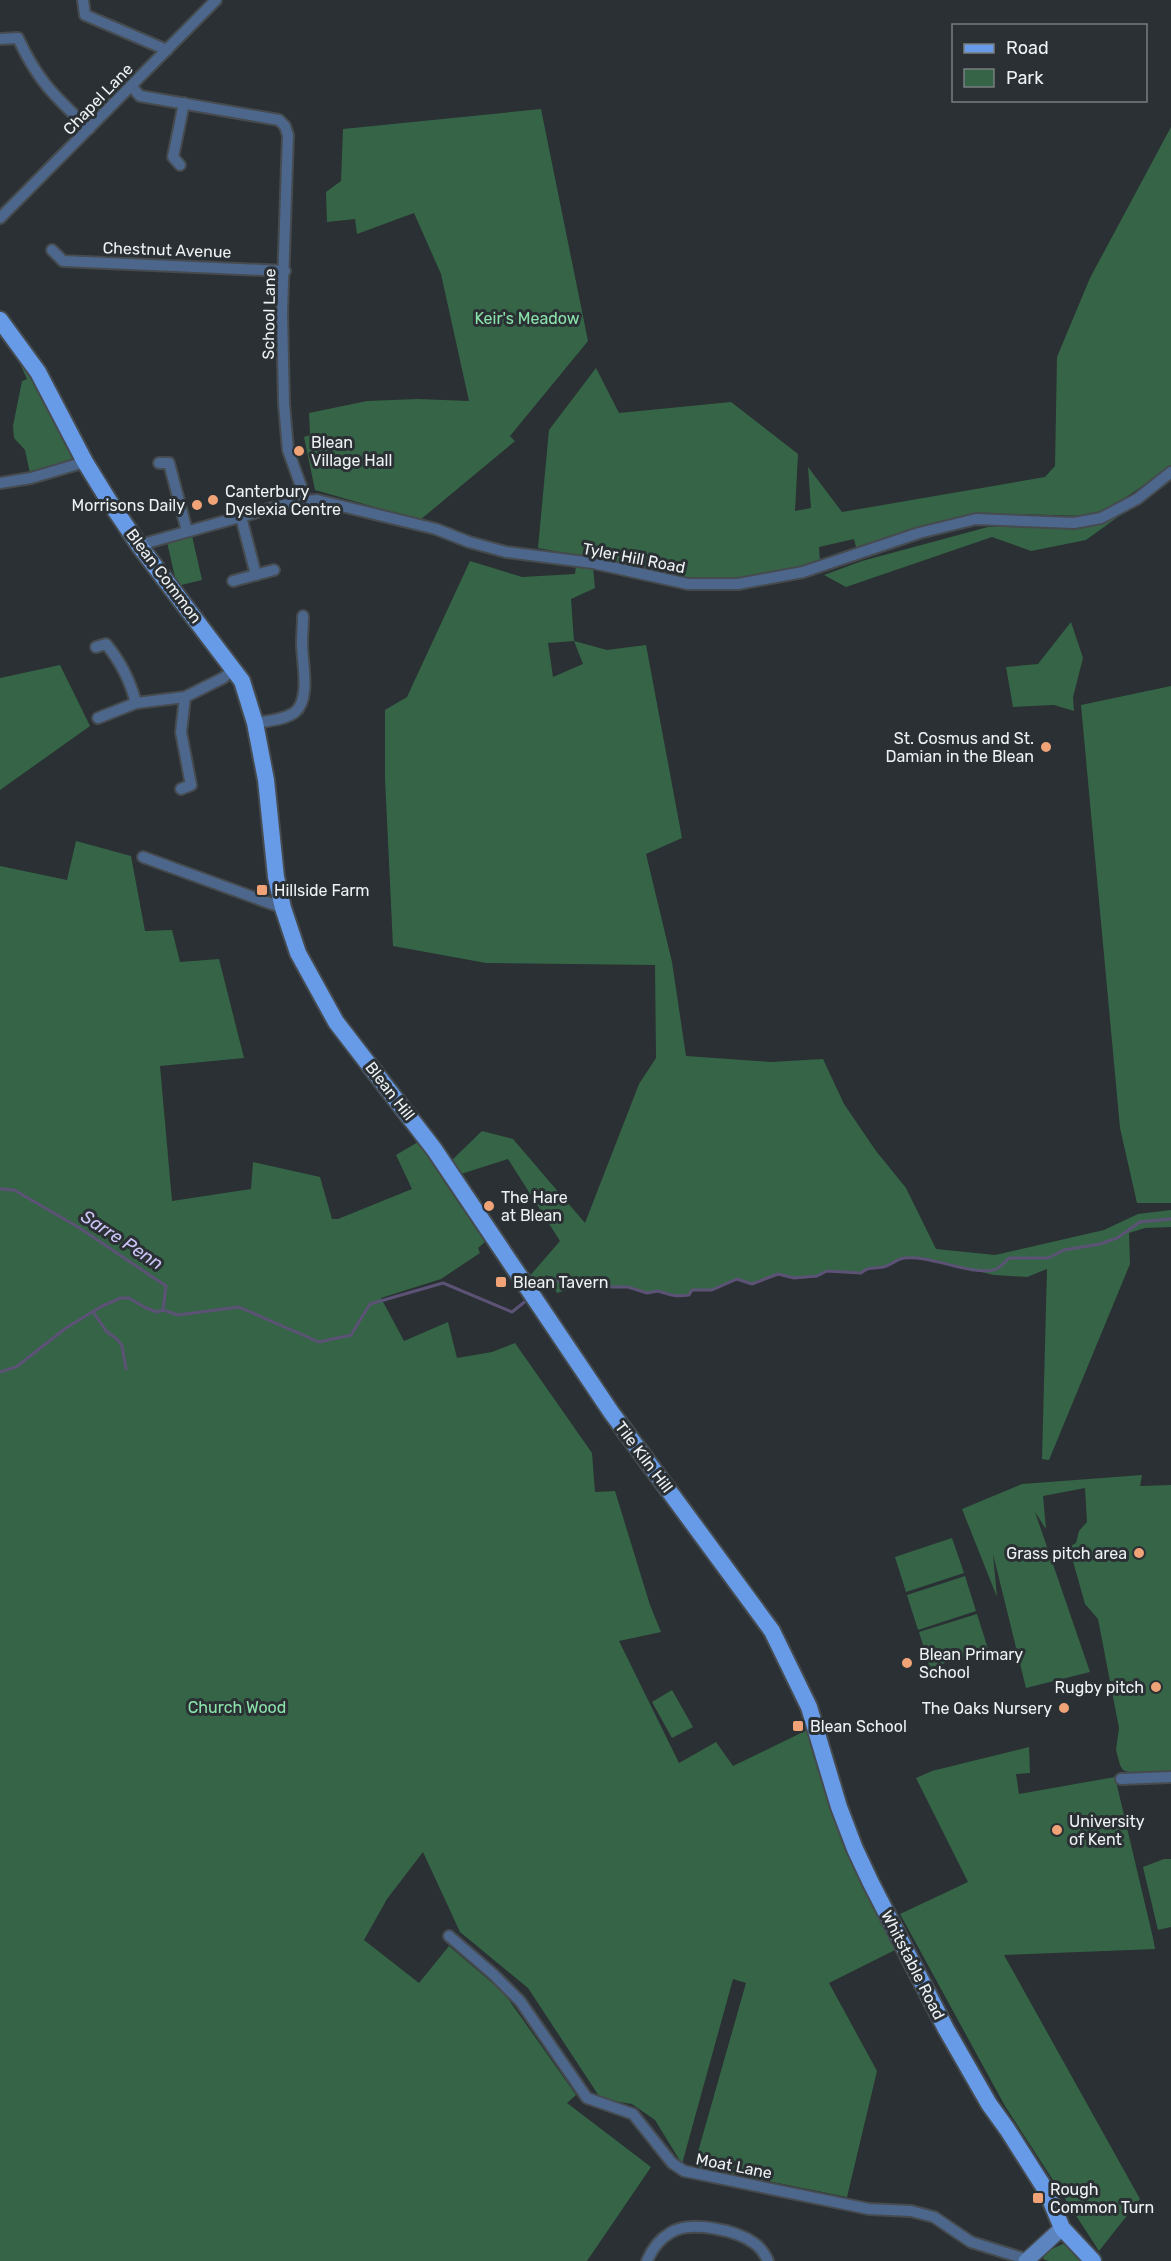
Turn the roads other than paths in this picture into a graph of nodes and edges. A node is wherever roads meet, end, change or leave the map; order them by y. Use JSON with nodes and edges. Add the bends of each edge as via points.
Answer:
{"nodes":[{"id":1,"x":83,"y":0,"type":"edge"},
{"id":2,"x":216,"y":0,"type":"edge"},
{"id":3,"x":0,"y":39,"type":"edge"},
{"id":4,"x":167,"y":50,"type":"junction"},
{"id":5,"x":131,"y":86,"type":"junction"},
{"id":6,"x":184,"y":103,"type":"junction"},
{"id":7,"x":89,"y":129,"type":"junction"},
{"id":8,"x":180,"y":165,"type":"dead end"},
{"id":9,"x":0,"y":218,"type":"edge"},
{"id":10,"x":52,"y":250,"type":"dead end"},
{"id":11,"x":285,"y":271,"type":"junction"},
{"id":12,"x":0,"y":320,"type":"edge"},
{"id":13,"x":85,"y":462,"type":"junction"},
{"id":14,"x":159,"y":463,"type":"dead end"},
{"id":15,"x":1171,"y":472,"type":"edge"},
{"id":16,"x":0,"y":483,"type":"edge"},
{"id":17,"x":306,"y":500,"type":"junction"},
{"id":18,"x":241,"y":517,"type":"junction"},
{"id":19,"x":187,"y":531,"type":"junction"},
{"id":20,"x":141,"y":548,"type":"junction"},
{"id":21,"x":274,"y":570,"type":"dead end"},
{"id":22,"x":256,"y":575,"type":"junction"},
{"id":23,"x":233,"y":581,"type":"dead end"},
{"id":24,"x":303,"y":616,"type":"dead end"},
{"id":25,"x":96,"y":647,"type":"dead end"},
{"id":26,"x":234,"y":669,"type":"junction"},
{"id":27,"x":185,"y":697,"type":"junction"},
{"id":28,"x":136,"y":703,"type":"junction"},
{"id":29,"x":98,"y":718,"type":"dead end"},
{"id":30,"x":255,"y":723,"type":"junction"},
{"id":31,"x":266,"y":780,"type":"joint"},
{"id":32,"x":181,"y":789,"type":"dead end"},
{"id":33,"x":143,"y":857,"type":"dead end"},
{"id":34,"x":283,"y":908,"type":"junction"},
{"id":35,"x":512,"y":1267,"type":"joint"},
{"id":36,"x":778,"y":1645,"type":"joint"},
{"id":37,"x":1171,"y":1777,"type":"edge"},
{"id":38,"x":1121,"y":1779,"type":"dead end"},
{"id":39,"x":449,"y":1935,"type":"dead end"},
{"id":40,"x":1062,"y":2228,"type":"junction"},
{"id":41,"x":647,"y":2261,"type":"edge"},
{"id":42,"x":768,"y":2261,"type":"edge"},
{"id":43,"x":1029,"y":2261,"type":"edge"},
{"id":44,"x":1093,"y":2261,"type":"edge"}],
"edges":[{"from":1,"to":4,"type":"street","via":[[86,15]]},
{"from":2,"to":4,"type":"street","name":"Chapel Lane"},
{"from":3,"to":7,"type":"street","via":[[21,34],[38,77]]},
{"from":4,"to":5,"type":"street","name":"Chapel Lane"},
{"from":5,"to":6,"type":"street","via":[[140,96]]},
{"from":5,"to":7,"type":"street","name":"Chapel Lane"},
{"from":6,"to":8,"type":"street","via":[[173,157]]},
{"from":6,"to":11,"type":"street","name":"School Lane","via":[[279,120],[285,126]]},
{"from":7,"to":9,"type":"street","name":"Chapel Lane"},
{"from":10,"to":11,"type":"street","name":"Chestnut Avenue","via":[[63,261]]},
{"from":11,"to":17,"type":"street","name":"School Lane","via":[[282,351],[286,441]]},
{"from":12,"to":13,"type":"main road","name":"Blean Common","via":[[38,372]]},
{"from":13,"to":16,"type":"street"},
{"from":13,"to":20,"type":"main road","name":"Blean Common"},
{"from":14,"to":19,"type":"street","via":[[169,463]]},
{"from":15,"to":17,"type":"street","name":"Tyler Hill Road","via":[[1137,499],[1101,518],[1074,523],[976,519],[803,572],[738,584],[708,585],[671,582],[592,563],[506,552],[436,529]]},
{"from":17,"to":18,"type":"street","name":"Tyler Hill Road"},
{"from":18,"to":19,"type":"street","name":"Tyler Hill Road"},
{"from":18,"to":22,"type":"street"},
{"from":19,"to":20,"type":"street","name":"Tyler Hill Road"},
{"from":20,"to":26,"type":"main road","name":"Blean Common"},
{"from":21,"to":22,"type":"street"},
{"from":22,"to":23,"type":"street"},
{"from":24,"to":30,"type":"street","via":[[304,671],[298,710]]},
{"from":25,"to":28,"type":"street","via":[[106,644],[117,657]]},
{"from":26,"to":27,"type":"street"},
{"from":26,"to":30,"type":"main road","name":"Blean Common","via":[[242,681]]},
{"from":27,"to":28,"type":"street"},
{"from":27,"to":32,"type":"street","via":[[181,732],[191,785]]},
{"from":28,"to":29,"type":"street"},
{"from":30,"to":31,"type":"main road","name":"Blean Common"},
{"from":31,"to":34,"type":"main road","name":"Blean Hill"},
{"from":33,"to":34,"type":"street"},
{"from":34,"to":35,"type":"main road","name":"Blean Hill","via":[[298,953],[336,1022],[434,1149]]},
{"from":35,"to":36,"type":"main road","name":"Tile Kiln Hill","via":[[611,1412],[757,1609]]},
{"from":36,"to":40,"type":"main road","name":"Whitstable Road","via":[[808,1707],[838,1808],[871,1883],[946,2029],[1047,2192]]},
{"from":37,"to":38,"type":"street"},
{"from":39,"to":43,"type":"street","name":"Moat Lane","via":[[520,2001],[587,2098],[633,2114],[672,2163],[684,2171],[869,2209],[911,2211],[934,2217],[971,2242]]},
{"from":40,"to":43,"type":"street"},
{"from":40,"to":44,"type":"main road","name":"Whitstable Road"},
{"from":41,"to":42,"type":"street","via":[[657,2242],[672,2231],[703,2227],[749,2240],[763,2251]]}]}
